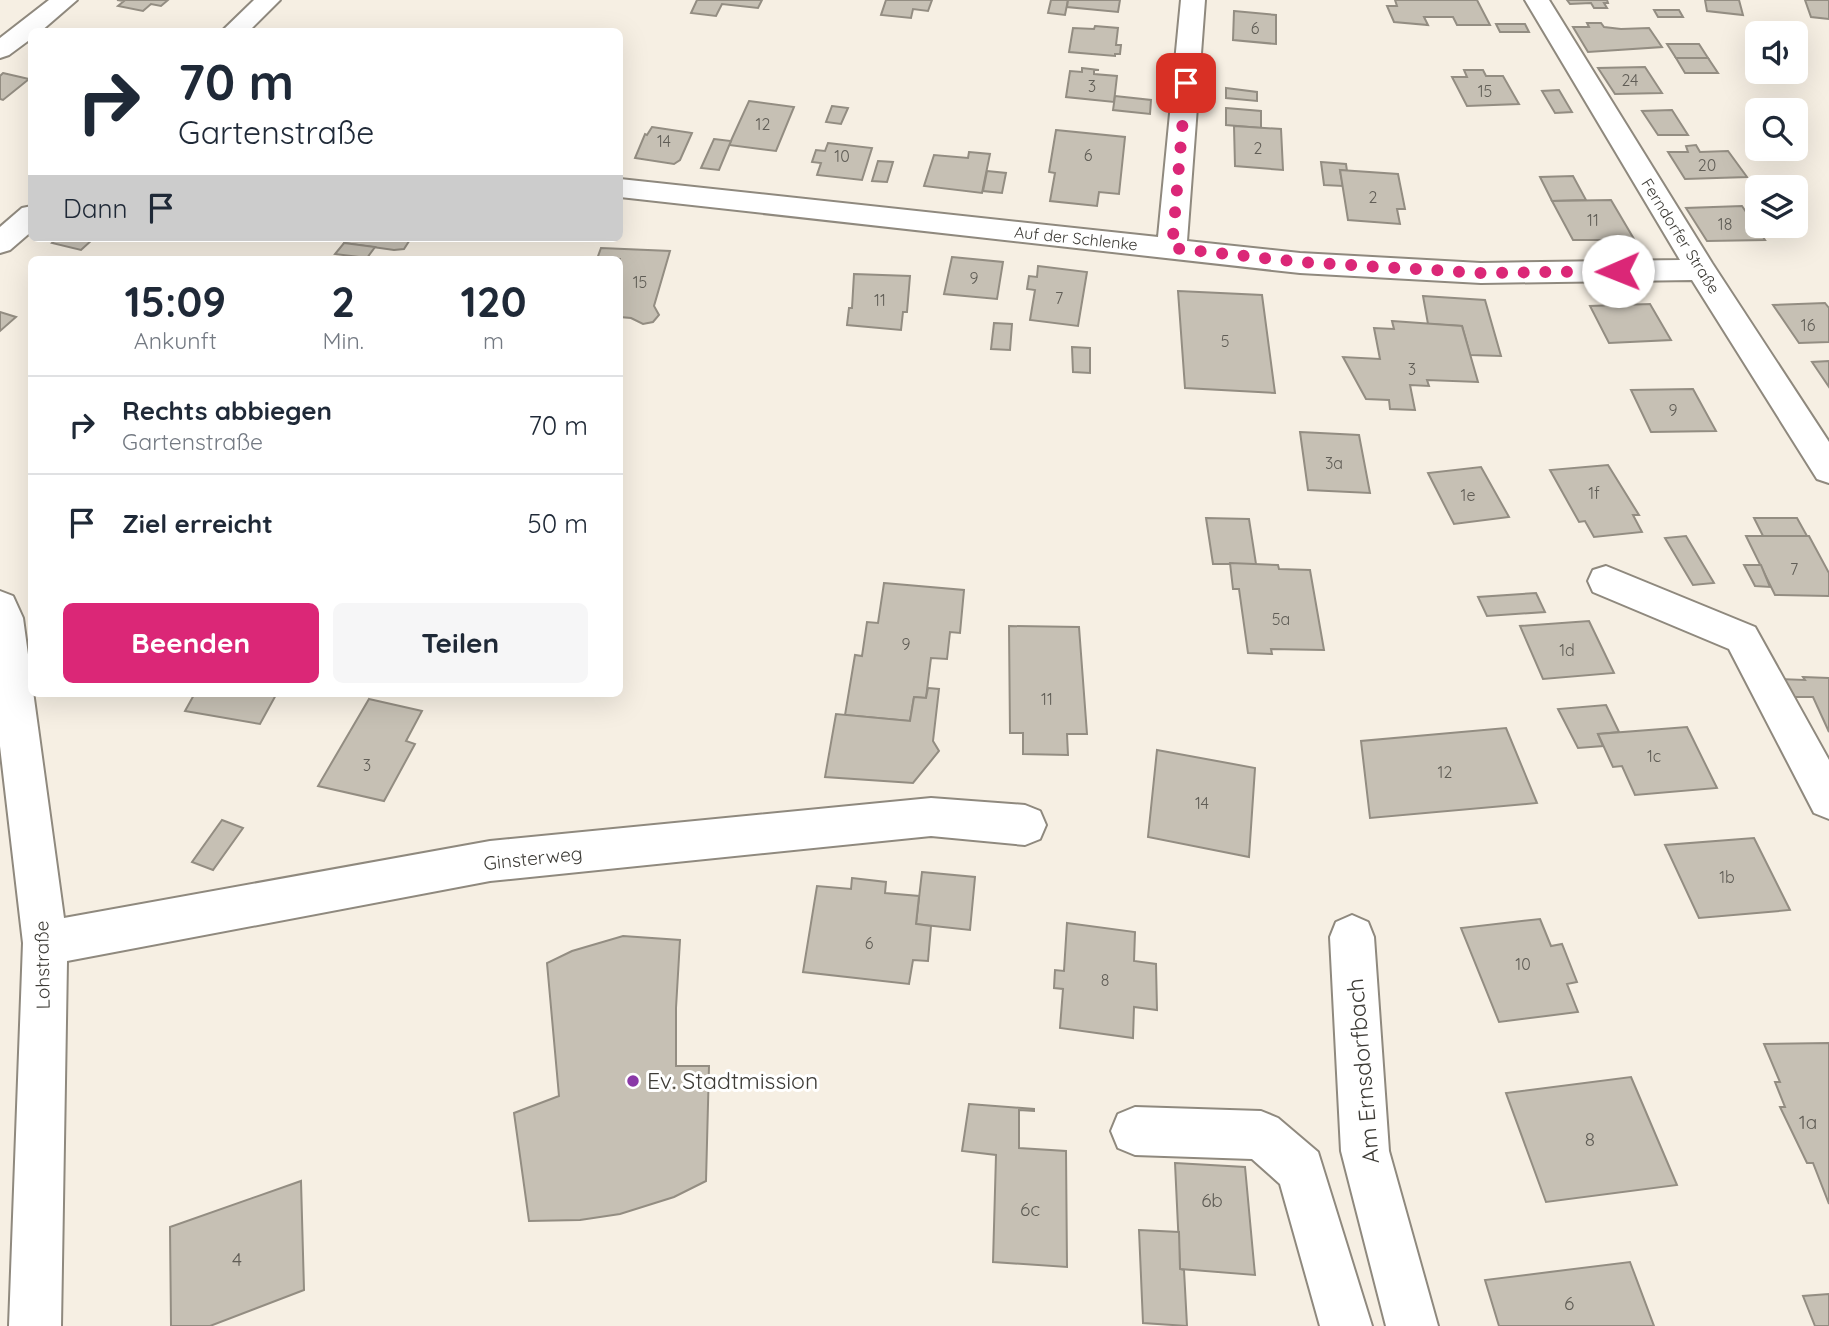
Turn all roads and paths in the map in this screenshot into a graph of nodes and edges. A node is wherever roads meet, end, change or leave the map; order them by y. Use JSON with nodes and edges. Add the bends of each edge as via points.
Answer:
{"nodes":[{"id":1,"x":65,"y":0,"type":"edge"},
{"id":2,"x":268,"y":0,"type":"edge"},
{"id":3,"x":1193,"y":0,"type":"edge"},
{"id":4,"x":1537,"y":0,"type":"edge"},
{"id":5,"x":28,"y":28,"type":"edge"},
{"id":6,"x":29,"y":28,"type":"edge"},
{"id":7,"x":237,"y":28,"type":"edge"},
{"id":8,"x":0,"y":50,"type":"edge"},
{"id":9,"x":623,"y":187,"type":"edge"},
{"id":10,"x":28,"y":218,"type":"edge"},
{"id":11,"x":0,"y":243,"type":"edge"},
{"id":12,"x":1172,"y":248,"type":"junction"},
{"id":13,"x":1701,"y":270,"type":"junction"},
{"id":14,"x":1829,"y":470,"type":"edge"},
{"id":15,"x":1606,"y":581,"type":"dead end"},
{"id":16,"x":0,"y":607,"type":"edge"},
{"id":17,"x":1829,"y":800,"type":"edge"},
{"id":18,"x":1026,"y":825,"type":"dead end"},
{"id":19,"x":1352,"y":937,"type":"dead end"},
{"id":20,"x":45,"y":943,"type":"junction"},
{"id":21,"x":1135,"y":1131,"type":"dead end"},
{"id":22,"x":34,"y":1326,"type":"edge"},
{"id":23,"x":1346,"y":1326,"type":"edge"},
{"id":24,"x":1412,"y":1326,"type":"edge"}],
"edges":[{"from":1,"to":6,"type":"street"},
{"from":2,"to":7,"type":"street"},
{"from":3,"to":12,"type":"street"},
{"from":4,"to":13,"type":"street","name":"Ferndorfer Straße"},
{"from":5,"to":8,"type":"street"},
{"from":9,"to":12,"type":"street","name":"Auf der Schlenke"},
{"from":10,"to":11,"type":"street"},
{"from":12,"to":13,"type":"street","name":"Auf der Schlenke","via":[[1300,262],[1481,273]]},
{"from":13,"to":14,"type":"street","name":"Ferndorfer Straße"},
{"from":15,"to":17,"type":"street","via":[[1742,638]]},
{"from":16,"to":20,"type":"street","name":"Lohstraße"},
{"from":18,"to":20,"type":"street","name":"Ginsterweg","via":[[931,817],[490,861]]},
{"from":19,"to":24,"type":"street","name":"Am Ernsdorfbach","via":[[1366,1151]]},
{"from":20,"to":22,"type":"street","name":"Lohstraße"},
{"from":21,"to":23,"type":"street","via":[[1261,1135],[1301,1169]]}]}
